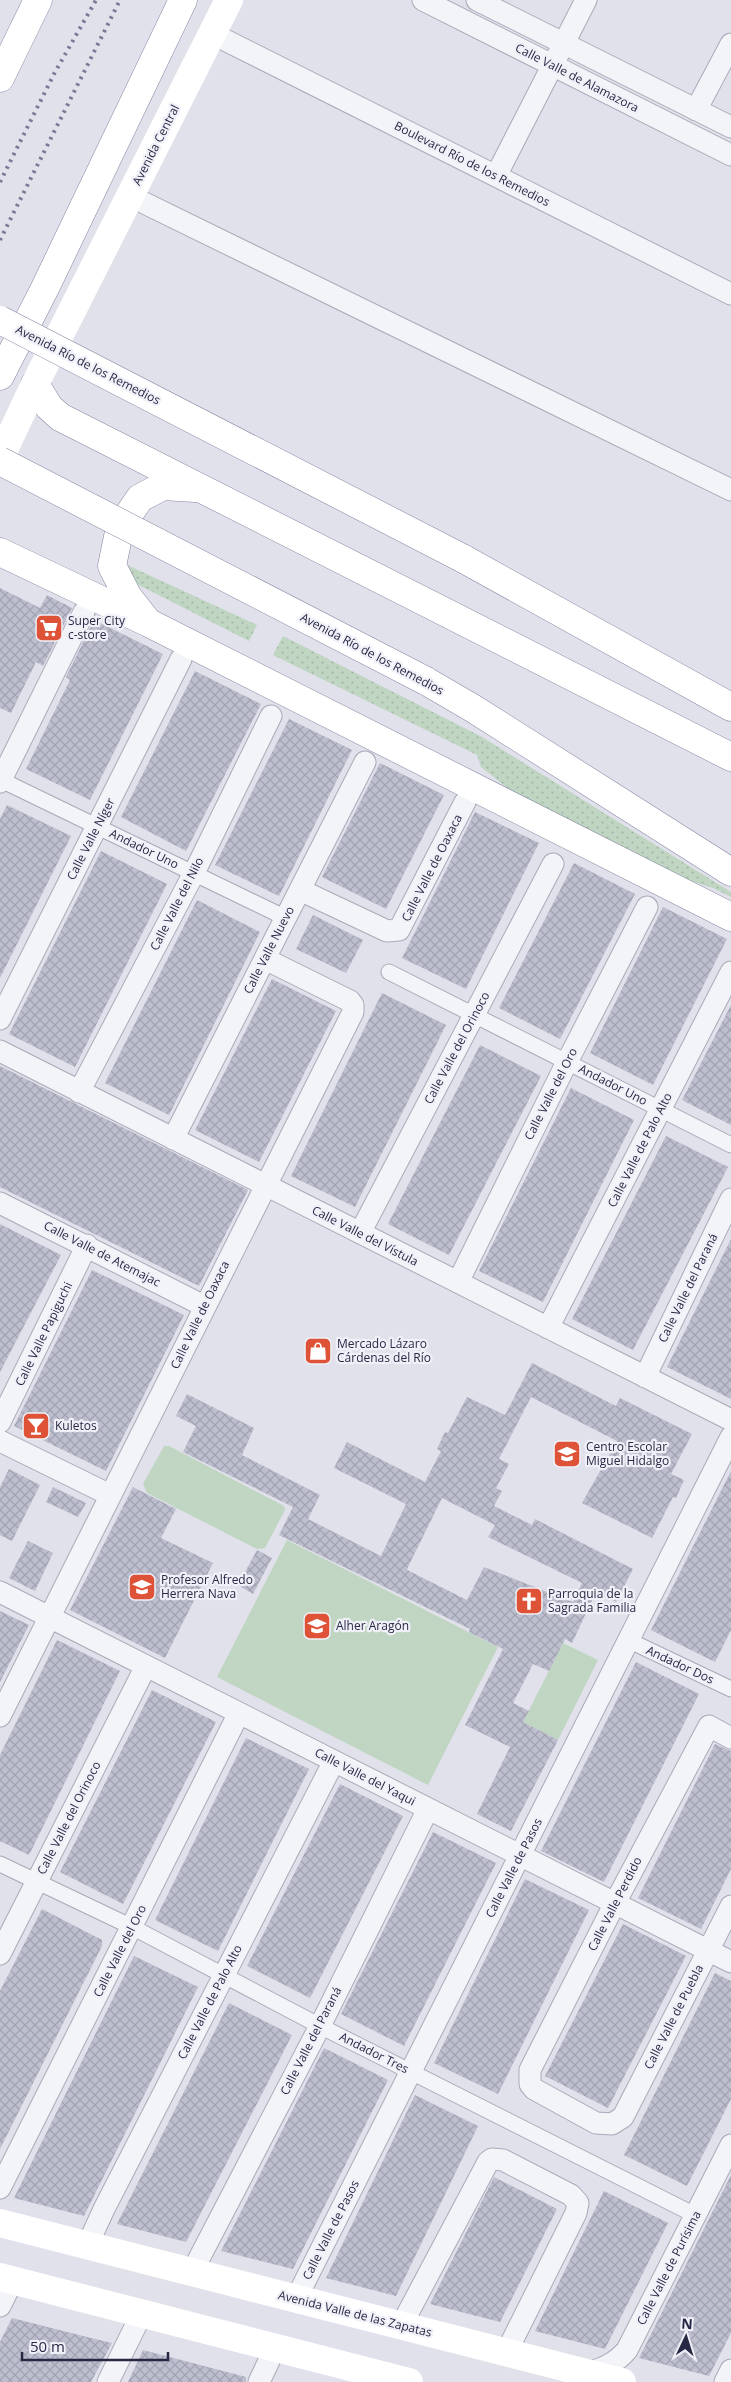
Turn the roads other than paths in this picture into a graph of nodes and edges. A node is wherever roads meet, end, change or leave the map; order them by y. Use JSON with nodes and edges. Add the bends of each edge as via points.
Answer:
{"nodes":[{"id":1,"x":38,"y":0,"type":"edge"},
{"id":2,"x":183,"y":0,"type":"edge"},
{"id":3,"x":229,"y":0,"type":"edge"},
{"id":4,"x":423,"y":0,"type":"edge"},
{"id":5,"x":477,"y":0,"type":"edge"},
{"id":6,"x":586,"y":0,"type":"edge"},
{"id":7,"x":213,"y":34,"type":"junction"},
{"id":8,"x":565,"y":44,"type":"junction"},
{"id":9,"x":731,"y":44,"type":"edge"},
{"id":10,"x":554,"y":67,"type":"junction"},
{"id":11,"x":0,"y":78,"type":"edge"},
{"id":12,"x":696,"y":110,"type":"junction"},
{"id":13,"x":731,"y":127,"type":"edge"},
{"id":14,"x":731,"y":155,"type":"edge"},
{"id":15,"x":496,"y":176,"type":"junction"},
{"id":16,"x":130,"y":196,"type":"junction"},
{"id":17,"x":731,"y":294,"type":"edge"},
{"id":18,"x":0,"y":320,"type":"edge"},
{"id":19,"x":0,"y":376,"type":"edge"},
{"id":20,"x":35,"y":384,"type":"junction"},
{"id":21,"x":0,"y":459,"type":"edge"},
{"id":22,"x":197,"y":488,"type":"junction"},
{"id":23,"x":731,"y":490,"type":"edge"},
{"id":24,"x":0,"y":552,"type":"edge"},
{"id":25,"x":84,"y":612,"type":"dead end"},
{"id":26,"x":149,"y":623,"type":"junction"},
{"id":27,"x":181,"y":659,"type":"dead end"},
{"id":28,"x":731,"y":707,"type":"edge"},
{"id":29,"x":271,"y":716,"type":"dead end"},
{"id":30,"x":731,"y":758,"type":"edge"},
{"id":31,"x":366,"y":762,"type":"dead end"},
{"id":32,"x":0,"y":781,"type":"edge"},
{"id":33,"x":465,"y":802,"type":"dead end"},
{"id":34,"x":97,"y":826,"type":"junction"},
{"id":35,"x":553,"y":864,"type":"dead end"},
{"id":36,"x":731,"y":872,"type":"edge"},
{"id":37,"x":194,"y":873,"type":"junction"},
{"id":38,"x":300,"y":890,"type":"junction"},
{"id":39,"x":647,"y":907,"type":"dead end"},
{"id":40,"x":731,"y":917,"type":"edge"},
{"id":41,"x":286,"y":918,"type":"junction"},
{"id":42,"x":265,"y":959,"type":"junction"},
{"id":43,"x":388,"y":972,"type":"dead end"},
{"id":44,"x":731,"y":972,"type":"edge"},
{"id":45,"x":474,"y":1015,"type":"junction"},
{"id":46,"x":0,"y":1019,"type":"edge"},
{"id":47,"x":0,"y":1051,"type":"edge"},
{"id":48,"x":567,"y":1062,"type":"junction"},
{"id":49,"x":79,"y":1092,"type":"junction"},
{"id":50,"x":661,"y":1109,"type":"junction"},
{"id":51,"x":174,"y":1139,"type":"junction"},
{"id":52,"x":731,"y":1144,"type":"edge"},
{"id":53,"x":264,"y":1185,"type":"junction"},
{"id":54,"x":731,"y":1199,"type":"edge"},
{"id":55,"x":0,"y":1203,"type":"edge"},
{"id":56,"x":360,"y":1233,"type":"junction"},
{"id":57,"x":87,"y":1245,"type":"junction"},
{"id":58,"x":458,"y":1282,"type":"junction"},
{"id":59,"x":204,"y":1306,"type":"junction"},
{"id":60,"x":548,"y":1328,"type":"junction"},
{"id":61,"x":645,"y":1377,"type":"junction"},
{"id":62,"x":731,"y":1420,"type":"edge"},
{"id":63,"x":0,"y":1422,"type":"edge"},
{"id":64,"x":731,"y":1437,"type":"edge"},
{"id":65,"x":0,"y":1441,"type":"edge"},
{"id":66,"x":110,"y":1495,"type":"junction"},
{"id":67,"x":0,"y":1592,"type":"edge"},
{"id":68,"x":49,"y":1617,"type":"junction"},
{"id":69,"x":628,"y":1640,"type":"junction"},
{"id":70,"x":142,"y":1674,"type":"junction"},
{"id":71,"x":731,"y":1689,"type":"edge"},
{"id":72,"x":239,"y":1713,"type":"junction"},
{"id":73,"x":0,"y":1716,"type":"edge"},
{"id":74,"x":731,"y":1738,"type":"edge"},
{"id":75,"x":334,"y":1761,"type":"junction"},
{"id":76,"x":428,"y":1809,"type":"junction"},
{"id":77,"x":520,"y":1855,"type":"junction"},
{"id":78,"x":0,"y":1864,"type":"edge"},
{"id":79,"x":36,"y":1881,"type":"junction"},
{"id":80,"x":615,"y":1903,"type":"junction"},
{"id":81,"x":731,"y":1906,"type":"edge"},
{"id":82,"x":132,"y":1927,"type":"junction"},
{"id":83,"x":708,"y":1950,"type":"junction"},
{"id":84,"x":0,"y":1954,"type":"edge"},
{"id":85,"x":731,"y":1962,"type":"edge"},
{"id":86,"x":224,"y":1976,"type":"junction"},
{"id":87,"x":320,"y":2026,"type":"junction"},
{"id":88,"x":411,"y":2072,"type":"junction"},
{"id":89,"x":612,"y":2124,"type":"joint"},
{"id":90,"x":731,"y":2144,"type":"edge"},
{"id":91,"x":0,"y":2188,"type":"edge"},
{"id":92,"x":695,"y":2215,"type":"junction"},
{"id":93,"x":0,"y":2223,"type":"edge"},
{"id":94,"x":0,"y":2238,"type":"edge"},
{"id":95,"x":88,"y":2244,"type":"junction"},
{"id":96,"x":192,"y":2272,"type":"junction"},
{"id":97,"x":4,"y":2277,"type":"edge"},
{"id":98,"x":296,"y":2299,"type":"junction"},
{"id":99,"x":0,"y":2306,"type":"edge"},
{"id":100,"x":142,"y":2313,"type":"junction"},
{"id":101,"x":401,"y":2326,"type":"junction"},
{"id":102,"x":275,"y":2348,"type":"junction"},
{"id":103,"x":506,"y":2353,"type":"junction"},
{"id":104,"x":731,"y":2370,"type":"edge"},
{"id":105,"x":588,"y":2373,"type":"junction"},
{"id":106,"x":108,"y":2382,"type":"edge"},
{"id":107,"x":258,"y":2382,"type":"edge"},
{"id":108,"x":409,"y":2382,"type":"edge"},
{"id":109,"x":622,"y":2382,"type":"edge"},
{"id":110,"x":725,"y":2382,"type":"edge"}],
"edges":[{"from":1,"to":11,"type":"main road"},
{"from":2,"to":19,"type":"main road"},
{"from":3,"to":7,"type":"main road","name":"Avenida Central"},
{"from":4,"to":10,"type":"street","name":"Calle Valle de Alamazora"},
{"from":5,"to":8,"type":"street","name":"Calle Valle de Alamazora"},
{"from":6,"to":8,"type":"street"},
{"from":7,"to":15,"type":"street","name":"Boulevard Río de los Remedios"},
{"from":7,"to":16,"type":"main road","name":"Avenida Central"},
{"from":8,"to":10,"type":"street"},
{"from":8,"to":12,"type":"street","name":"Calle Valle de Alamazora"},
{"from":9,"to":12,"type":"street"},
{"from":10,"to":14,"type":"street","name":"Calle Valle de Alamazora"},
{"from":10,"to":15,"type":"street"},
{"from":12,"to":13,"type":"street","name":"Calle Valle de Alamazora"},
{"from":15,"to":17,"type":"street","name":"Boulevard Río de los Remedios"},
{"from":16,"to":20,"type":"main road","name":"Avenida Central"},
{"from":16,"to":23,"type":"street"},
{"from":18,"to":28,"type":"main road","name":"Avenida Río de los Remedios","bridge":true,"via":[[462,558]]},
{"from":20,"to":21,"type":"main road","name":"Avenida Central"},
{"from":20,"to":22,"type":"main road","via":[[49,408],[60,417]]},
{"from":21,"to":36,"type":"main road","name":"Avenida Río de los Remedios","bridge":true,"via":[[426,681]]},
{"from":22,"to":26,"type":"main road","via":[[163,486],[140,498],[120,528],[112,566],[128,597]]},
{"from":22,"to":30,"type":"main road"},
{"from":24,"to":26,"type":"main road"},
{"from":25,"to":32,"type":"street"},
{"from":26,"to":40,"type":"main road"},
{"from":27,"to":34,"type":"street","name":"Calle Valle Níger"},
{"from":29,"to":37,"type":"street","name":"Calle Valle del Nilo"},
{"from":31,"to":38,"type":"street","name":"Calle Valle Nuevo"},
{"from":32,"to":34,"type":"street","name":"Andador Uno"},
{"from":33,"to":38,"type":"street","name":"Calle Valle de Oaxaca","via":[[402,928],[387,931]]},
{"from":34,"to":37,"type":"street","name":"Andador Uno"},
{"from":34,"to":46,"type":"street","name":"Calle Valle Níger"},
{"from":35,"to":45,"type":"street","name":"Calle Valle del Orinoco"},
{"from":37,"to":41,"type":"street","name":"Andador Uno"},
{"from":37,"to":49,"type":"street","name":"Calle Valle del Nilo"},
{"from":38,"to":41,"type":"street","name":"Calle Valle Nuevo"},
{"from":39,"to":48,"type":"street","name":"Calle Valle del Oro"},
{"from":41,"to":42,"type":"street","name":"Calle Valle Nuevo"},
{"from":42,"to":51,"type":"street","name":"Calle Valle Nuevo"},
{"from":42,"to":53,"type":"street","name":"Calle Valle de Oaxaca","via":[[350,1001],[354,1008]]},
{"from":43,"to":45,"type":"street","name":"Andador Uno"},
{"from":44,"to":50,"type":"street","name":"Calle Valle de Palo Alto"},
{"from":45,"to":48,"type":"street","name":"Andador Uno"},
{"from":45,"to":56,"type":"street","name":"Calle Valle del Orinoco"},
{"from":47,"to":49,"type":"street","name":"Calle Valle del Vístula"},
{"from":48,"to":50,"type":"street","name":"Andador Uno"},
{"from":48,"to":58,"type":"street","name":"Calle Valle del Oro"},
{"from":49,"to":51,"type":"street","name":"Calle Valle del Vístula"},
{"from":50,"to":52,"type":"street","name":"Andador Uno"},
{"from":50,"to":60,"type":"street","name":"Calle Valle de Palo Alto"},
{"from":51,"to":53,"type":"street","name":"Calle Valle del Vístula"},
{"from":53,"to":56,"type":"street","name":"Calle Valle del Vístula"},
{"from":53,"to":59,"type":"street","name":"Calle Valle de Oaxaca"},
{"from":54,"to":61,"type":"street","name":"Calle Valle del Paraná"},
{"from":55,"to":57,"type":"street","name":"Calle Valle de Atemajac"},
{"from":56,"to":58,"type":"street","name":"Calle Valle del Vístula"},
{"from":57,"to":59,"type":"street","name":"Calle Valle de Atemajac"},
{"from":57,"to":63,"type":"street","name":"Calle Valle Papiguchi"},
{"from":58,"to":60,"type":"street","name":"Calle Valle del Vístula"},
{"from":59,"to":66,"type":"street","name":"Calle Valle de Oaxaca"},
{"from":60,"to":61,"type":"street","name":"Calle Valle del Vístula"},
{"from":61,"to":62,"type":"street","name":"Calle Valle del Vístula"},
{"from":64,"to":69,"type":"street","name":"Calle Valle de Pasos"},
{"from":65,"to":66,"type":"street"},
{"from":66,"to":68,"type":"street","name":"Calle Valle de Oaxaca"},
{"from":67,"to":68,"type":"street","name":"Calle Valle del Yaqui"},
{"from":68,"to":70,"type":"street","name":"Calle Valle del Yaqui"},
{"from":68,"to":73,"type":"street","name":"Calle Valle de Oaxaca"},
{"from":69,"to":71,"type":"street","name":"Andador Dos"},
{"from":69,"to":77,"type":"street","name":"Calle Valle de Pasos"},
{"from":70,"to":72,"type":"street","name":"Calle Valle del Yaqui"},
{"from":70,"to":79,"type":"street","name":"Calle Valle del Orinoco"},
{"from":72,"to":75,"type":"street","name":"Calle Valle del Yaqui"},
{"from":72,"to":82,"type":"street","name":"Calle Valle del Oro"},
{"from":74,"to":80,"type":"street","name":"Calle Valle Perdido","via":[[709,1726]]},
{"from":75,"to":76,"type":"street","name":"Calle Valle del Yaqui"},
{"from":75,"to":86,"type":"street","name":"Calle Valle de Palo Alto"},
{"from":76,"to":77,"type":"street","name":"Calle Valle del Yaqui"},
{"from":76,"to":87,"type":"street","name":"Calle Valle del Paraná"},
{"from":77,"to":80,"type":"street","name":"Calle Valle del Yaqui"},
{"from":77,"to":88,"type":"street","name":"Calle Valle de Pasos"},
{"from":78,"to":79,"type":"street","name":"Andador Tres"},
{"from":79,"to":82,"type":"street","name":"Andador Tres"},
{"from":79,"to":84,"type":"street","name":"Calle Valle del Orinoco"},
{"from":80,"to":83,"type":"street","name":"Calle Valle del Yaqui"},
{"from":80,"to":89,"type":"street","name":"Calle Valle Perdido","via":[[530,2070],[530,2084],[539,2094],[596,2123]]},
{"from":81,"to":83,"type":"street","name":"Calle Valle de Puebla"},
{"from":82,"to":86,"type":"street","name":"Andador Tres"},
{"from":82,"to":91,"type":"street","name":"Calle Valle del Oro"},
{"from":83,"to":85,"type":"street","name":"Calle Valle del Yaqui"},
{"from":83,"to":89,"type":"street","name":"Calle Valle de Puebla","via":[[623,2117]]},
{"from":86,"to":87,"type":"street","name":"Andador Tres"},
{"from":86,"to":95,"type":"street","name":"Calle Valle de Palo Alto"},
{"from":87,"to":88,"type":"street","name":"Andador Tres"},
{"from":87,"to":96,"type":"street","name":"Calle Valle del Paraná"},
{"from":88,"to":92,"type":"street","name":"Andador Tres"},
{"from":88,"to":98,"type":"street","name":"Calle Valle de Pasos"},
{"from":90,"to":92,"type":"street","name":"Calle Valle de Purísima"},
{"from":92,"to":105,"type":"street","name":"Calle Valle de Purísima","via":[[627,2350],[607,2367]]},
{"from":93,"to":95,"type":"main road","name":"Avenida Valle de las Zapatas"},
{"from":94,"to":95,"type":"main road","name":"Avenida Valle de las Zapatas"},
{"from":95,"to":96,"type":"main road","name":"Avenida Valle de las Zapatas"},
{"from":96,"to":98,"type":"main road","name":"Avenida Valle de las Zapatas"},
{"from":97,"to":99,"type":"street"},
{"from":97,"to":100,"type":"main road"},
{"from":98,"to":101,"type":"main road","name":"Avenida Valle de las Zapatas"},
{"from":100,"to":102,"type":"main road"},
{"from":100,"to":106,"type":"street"},
{"from":101,"to":103,"type":"main road","name":"Avenida Valle de las Zapatas"},
{"from":101,"to":103,"type":"street","via":[[486,2166],[492,2159],[503,2160],[571,2195],[578,2203]]},
{"from":102,"to":107,"type":"street"},
{"from":102,"to":108,"type":"main road"},
{"from":103,"to":105,"type":"main road","name":"Avenida Valle de las Zapatas"},
{"from":104,"to":110,"type":"street"},
{"from":105,"to":109,"type":"main road","name":"Avenida Valle de las Zapatas"}]}
